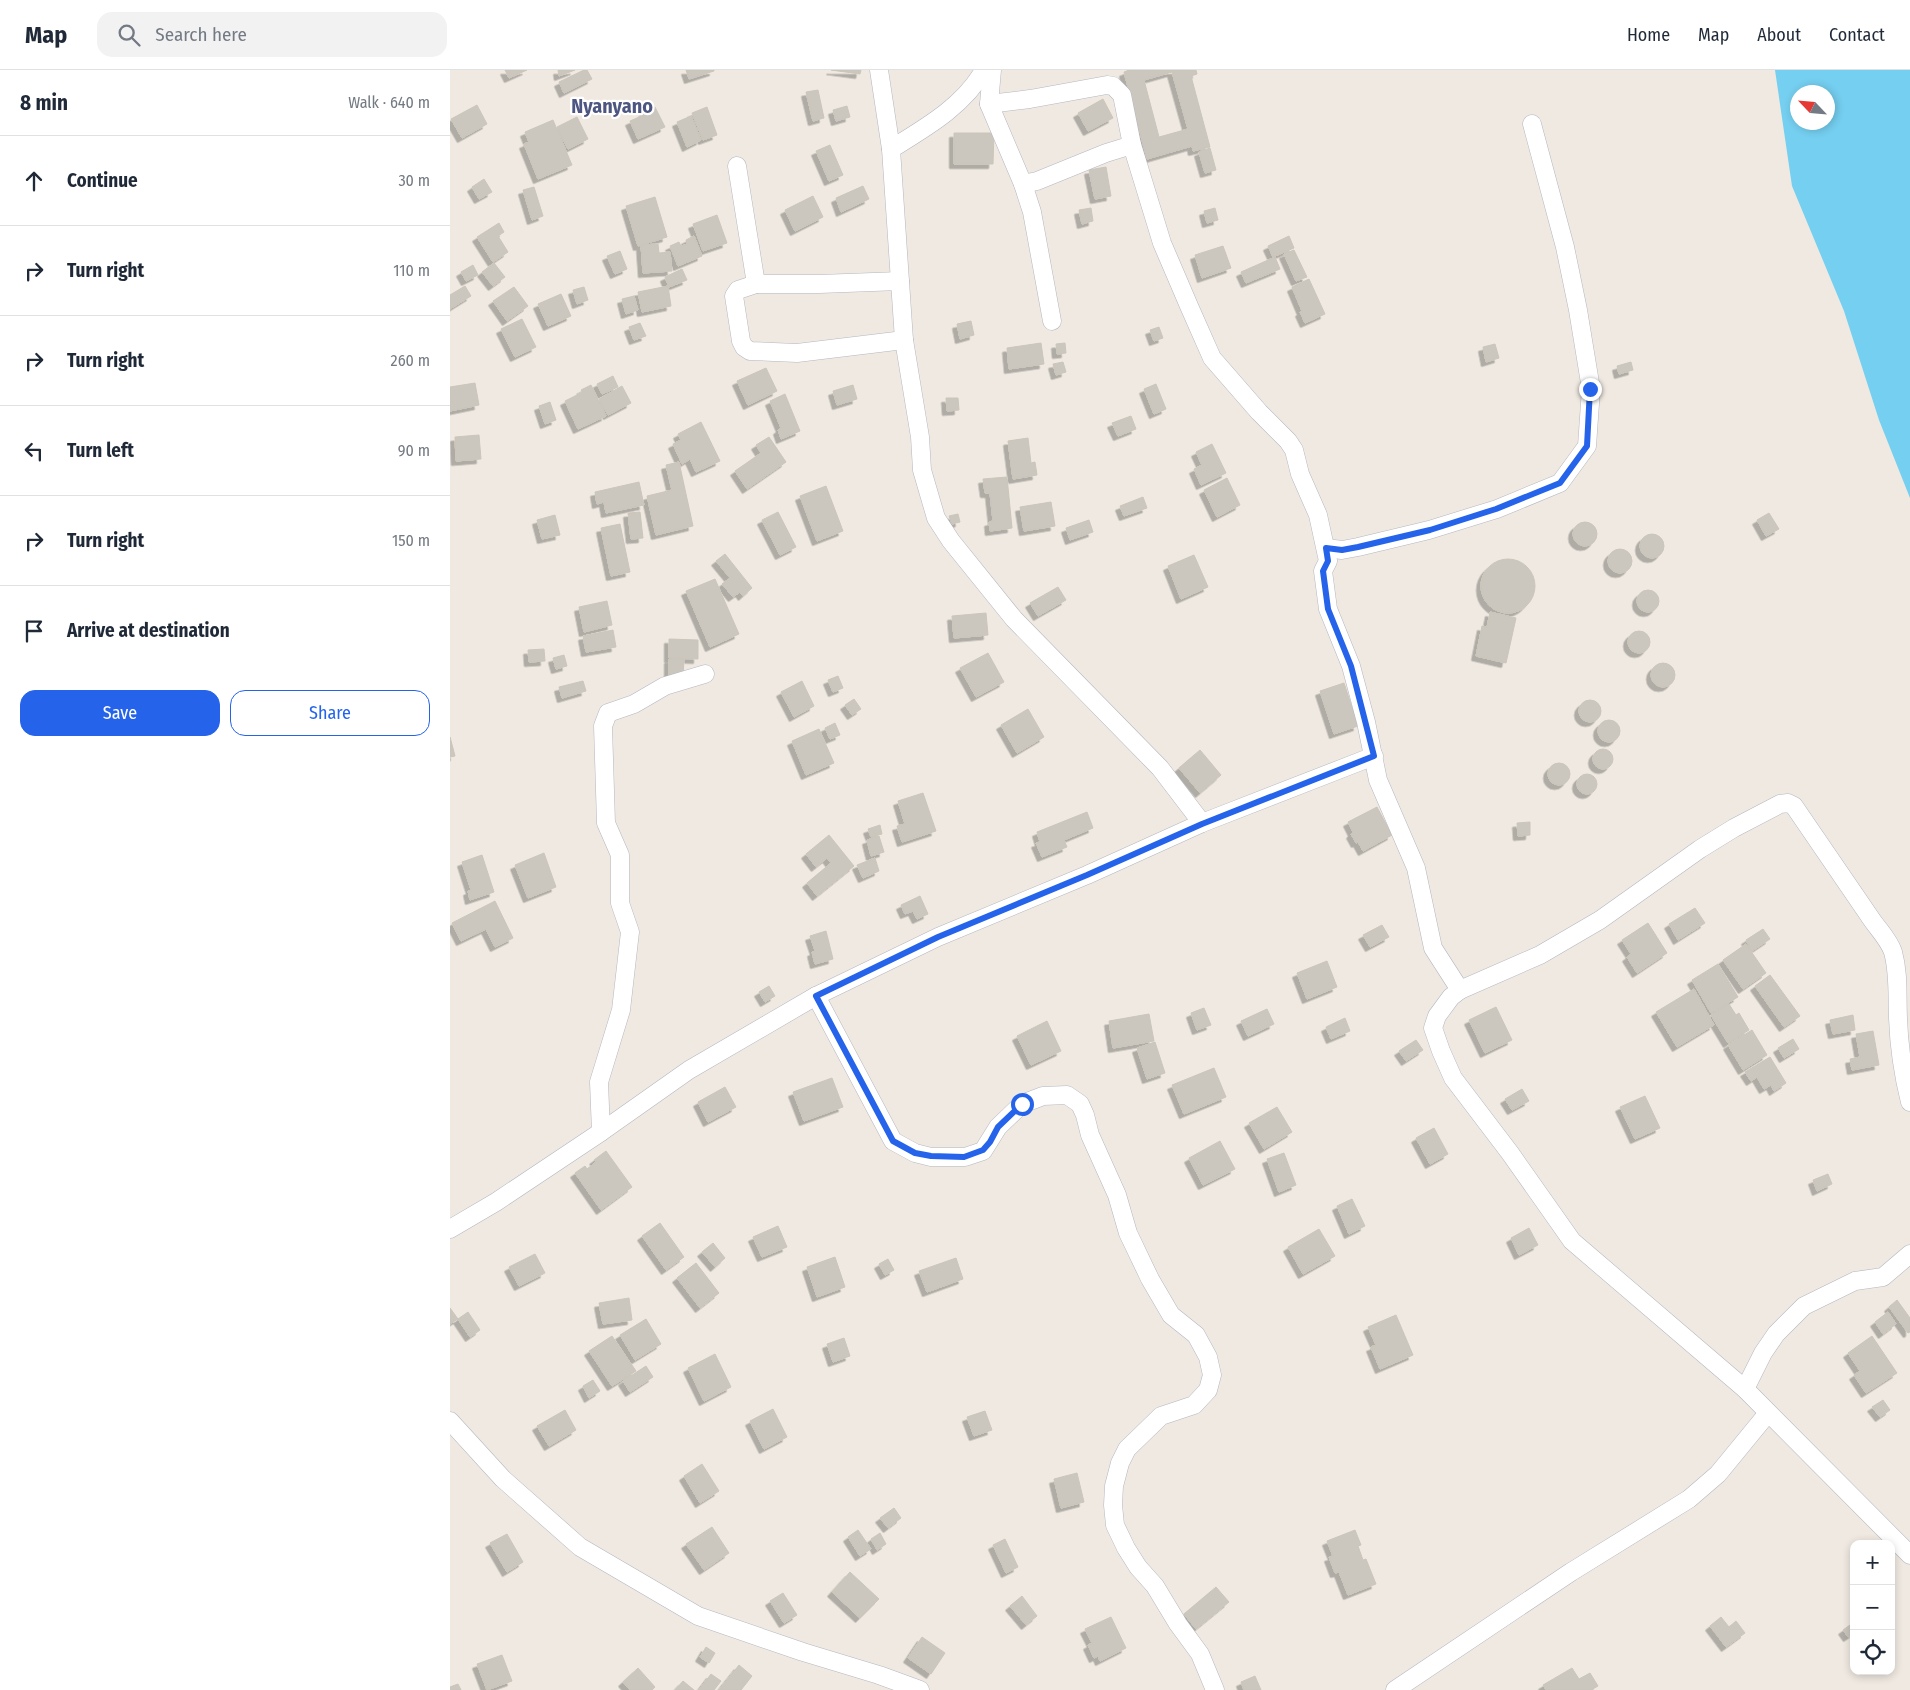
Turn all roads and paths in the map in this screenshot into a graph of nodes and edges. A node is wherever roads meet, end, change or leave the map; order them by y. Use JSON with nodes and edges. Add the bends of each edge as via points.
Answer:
{"nodes":[{"id":1,"x":879,"y":70,"type":"edge"},
{"id":2,"x":984,"y":70,"type":"edge"},
{"id":3,"x":992,"y":70,"type":"edge"},
{"id":4,"x":989,"y":104,"type":"junction"},
{"id":5,"x":1532,"y":124,"type":"dead end"},
{"id":6,"x":1132,"y":145,"type":"junction"},
{"id":7,"x":891,"y":149,"type":"junction"},
{"id":8,"x":737,"y":166,"type":"dead end"},
{"id":9,"x":1023,"y":184,"type":"junction"},
{"id":10,"x":900,"y":281,"type":"junction"},
{"id":11,"x":756,"y":284,"type":"junction"},
{"id":12,"x":1052,"y":321,"type":"dead end"},
{"id":13,"x":904,"y":340,"type":"junction"},
{"id":14,"x":1326,"y":548,"type":"junction"},
{"id":15,"x":705,"y":674,"type":"dead end"},
{"id":16,"x":1374,"y":756,"type":"junction"},
{"id":17,"x":1202,"y":824,"type":"junction"},
{"id":18,"x":1460,"y":990,"type":"junction"},
{"id":19,"x":816,"y":996,"type":"junction"},
{"id":20,"x":1910,"y":1099,"type":"edge"},
{"id":21,"x":601,"y":1132,"type":"junction"},
{"id":22,"x":450,"y":1229,"type":"edge"},
{"id":23,"x":1910,"y":1254,"type":"edge"},
{"id":24,"x":1745,"y":1389,"type":"junction"},
{"id":25,"x":1768,"y":1413,"type":"junction"},
{"id":26,"x":450,"y":1420,"type":"edge"},
{"id":27,"x":1910,"y":1555,"type":"edge"},
{"id":28,"x":920,"y":1690,"type":"edge"},
{"id":29,"x":1215,"y":1690,"type":"edge"},
{"id":30,"x":1395,"y":1690,"type":"edge"}],
"edges":[{"from":1,"to":7,"type":"street"},
{"from":2,"to":7,"type":"street","via":[[970,92],[952,108]]},
{"from":3,"to":4,"type":"street"},
{"from":4,"to":6,"type":"street","via":[[1113,86],[1122,95]]},
{"from":4,"to":9,"type":"street"},
{"from":5,"to":14,"type":"street","via":[[1565,247],[1578,310],[1590,389],[1587,446],[1560,483],[1496,509],[1430,530],[1358,547]]},
{"from":6,"to":9,"type":"street"},
{"from":6,"to":14,"type":"street","via":[[1162,243],[1212,358],[1294,450],[1300,474],[1318,515]]},
{"from":7,"to":10,"type":"street"},
{"from":8,"to":11,"type":"street"},
{"from":9,"to":12,"type":"street","via":[[1032,212]]},
{"from":10,"to":11,"type":"street"},
{"from":10,"to":13,"type":"street"},
{"from":11,"to":13,"type":"street","via":[[738,290],[734,296],[741,341],[750,350],[797,353]]},
{"from":13,"to":17,"type":"street","via":[[920,437],[922,470],[936,518],[1014,619],[1160,768]]},
{"from":14,"to":16,"type":"street","via":[[1328,561],[1323,571],[1328,609],[1351,666]]},
{"from":15,"to":21,"type":"street","via":[[665,686],[634,704],[608,713],[604,726],[606,823],[620,855],[620,903],[630,932],[621,1010],[599,1082]]},
{"from":16,"to":17,"type":"street"},
{"from":16,"to":18,"type":"street","via":[[1378,780],[1416,868],[1433,948]]},
{"from":17,"to":19,"type":"street","via":[[938,937]]},
{"from":18,"to":20,"type":"street","via":[[1540,955],[1600,920],[1734,828],[1788,803],[1794,806],[1893,951],[1901,1063]]},
{"from":18,"to":24,"type":"street","via":[[1437,1016],[1433,1028],[1453,1078],[1572,1241]]},
{"from":19,"to":21,"type":"street","via":[[689,1070]]},
{"from":19,"to":29,"type":"street","via":[[893,1141],[915,1153],[964,1157],[983,1150],[998,1127],[1022,1104],[1044,1096],[1066,1095],[1080,1104],[1117,1195],[1128,1233],[1150,1279],[1171,1315],[1196,1335],[1208,1357],[1212,1375],[1208,1390],[1194,1405],[1161,1416],[1128,1450],[1120,1463],[1112,1505],[1115,1525],[1126,1548],[1200,1654]]},
{"from":21,"to":22,"type":"street"},
{"from":23,"to":24,"type":"street","via":[[1883,1277],[1855,1282],[1804,1306],[1763,1352]]},
{"from":24,"to":25,"type":"street"},
{"from":25,"to":27,"type":"street"},
{"from":25,"to":30,"type":"street","via":[[1718,1474],[1689,1500],[1571,1572]]},
{"from":26,"to":28,"type":"street","via":[[503,1479],[580,1547],[698,1616]]}]}
